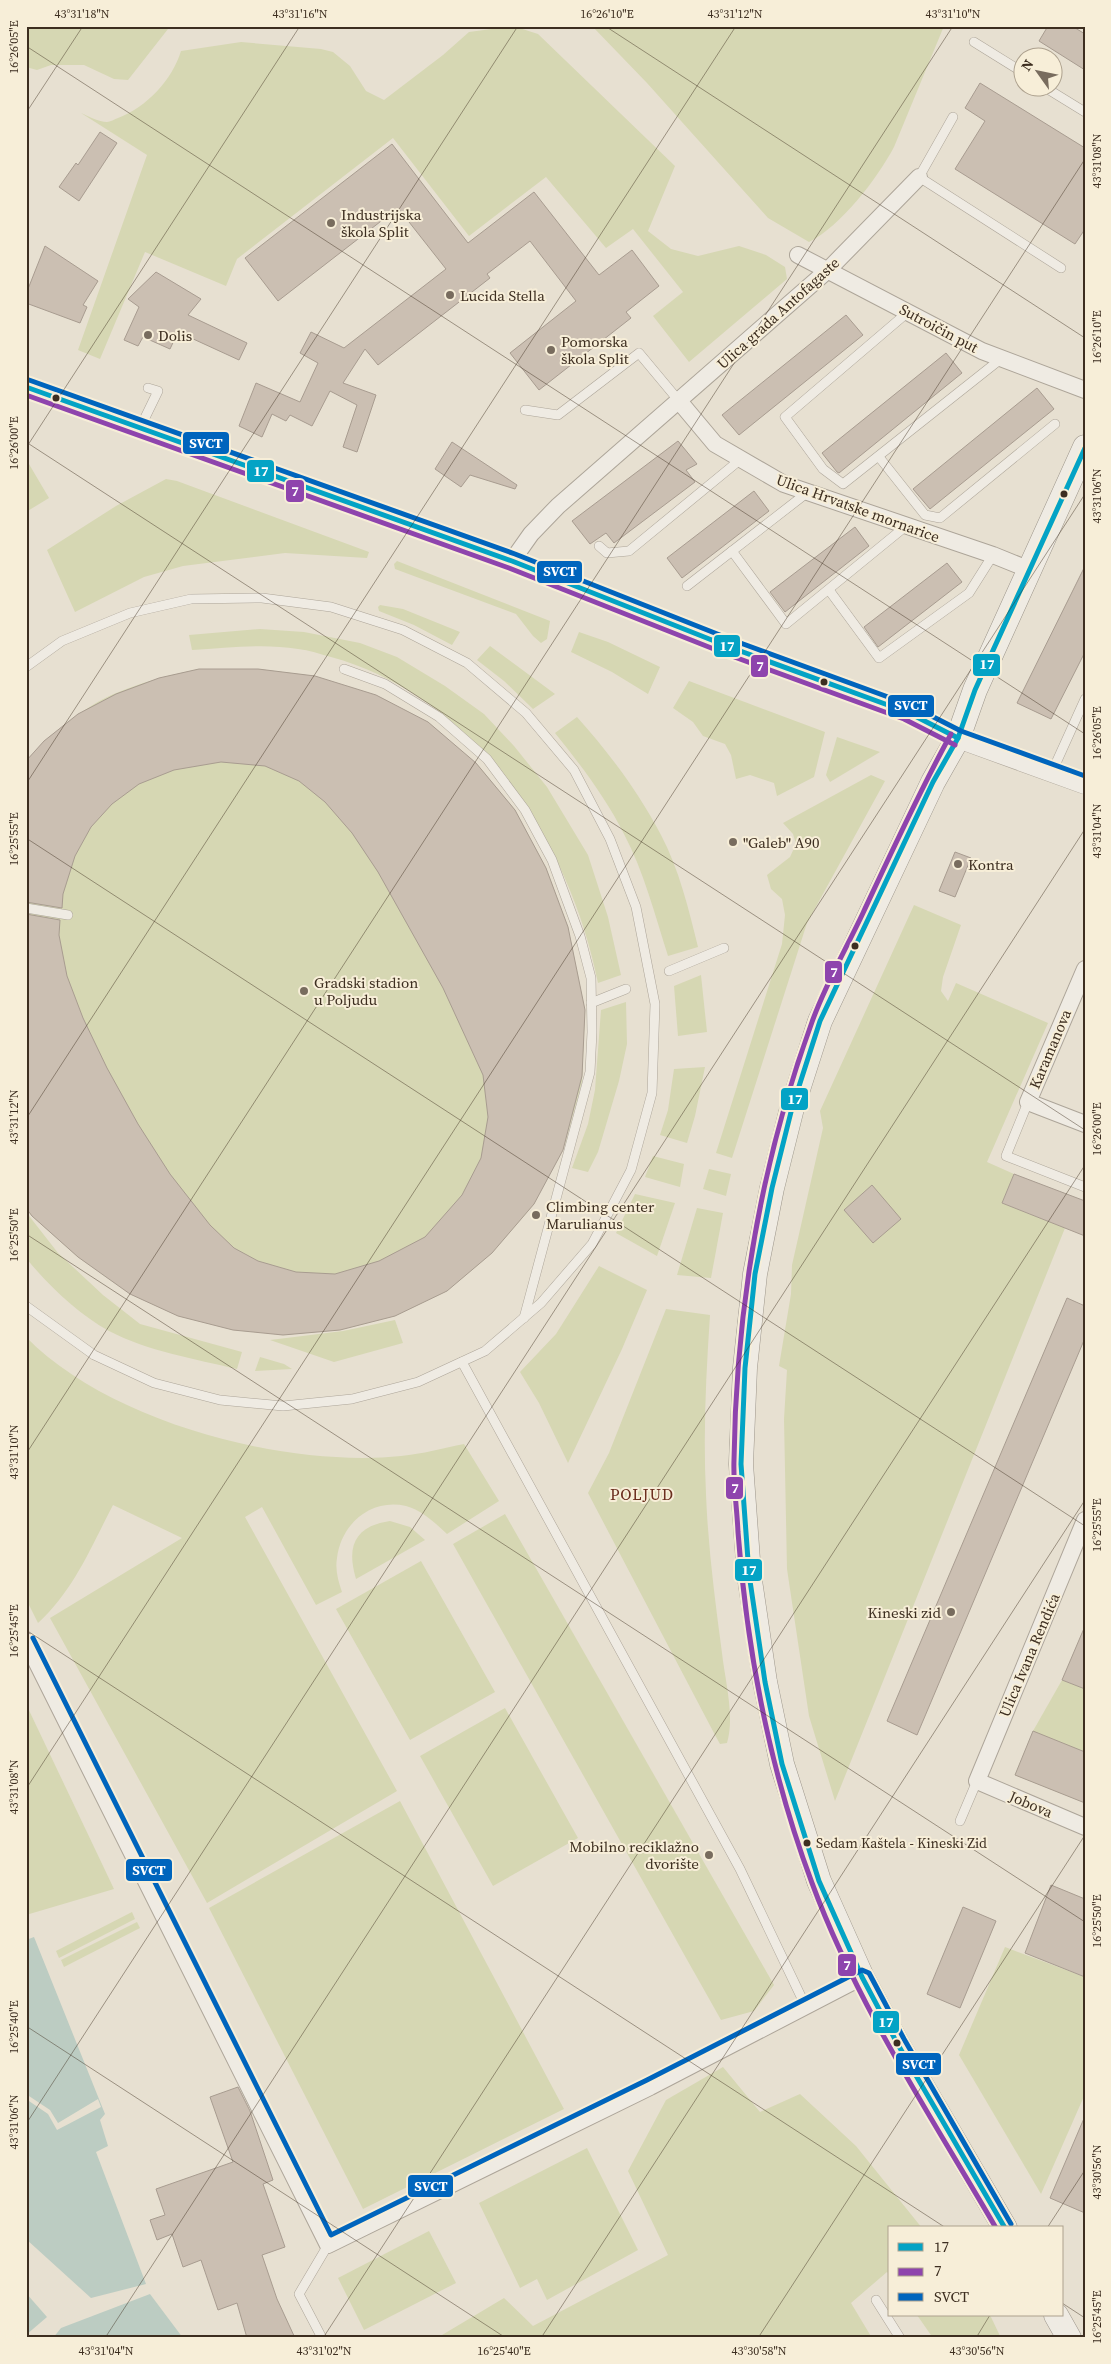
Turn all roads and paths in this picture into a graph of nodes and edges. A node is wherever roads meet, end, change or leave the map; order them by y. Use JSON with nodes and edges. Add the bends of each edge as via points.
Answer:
{"nodes":[{"id":1,"x":974,"y":42,"type":"dead end"},
{"id":2,"x":1014,"y":67,"type":"edge"},
{"id":3,"x":1062,"y":98,"type":"edge"},
{"id":4,"x":1085,"y":112,"type":"edge"},
{"id":5,"x":953,"y":117,"type":"dead end"},
{"id":6,"x":919,"y":177,"type":"junction"},
{"id":7,"x":798,"y":255,"type":"dead end"},
{"id":8,"x":1061,"y":268,"type":"dead end"},
{"id":9,"x":828,"y":270,"type":"junction"},
{"id":10,"x":908,"y":312,"type":"junction"},
{"id":11,"x":1002,"y":358,"type":"junction"},
{"id":12,"x":26,"y":387,"type":"edge"},
{"id":13,"x":148,"y":388,"type":"dead end"},
{"id":14,"x":1085,"y":390,"type":"edge"},
{"id":15,"x":679,"y":400,"type":"junction"},
{"id":16,"x":525,"y":410,"type":"dead end"},
{"id":17,"x":1055,"y":424,"type":"dead end"},
{"id":18,"x":140,"y":428,"type":"junction"},
{"id":19,"x":1085,"y":446,"type":"edge"},
{"id":20,"x":879,"y":457,"type":"junction"},
{"id":21,"x":741,"y":459,"type":"junction"},
{"id":22,"x":808,"y":492,"type":"junction"},
{"id":23,"x":906,"y":526,"type":"junction"},
{"id":24,"x":599,"y":546,"type":"dead end"},
{"id":25,"x":732,"y":551,"type":"junction"},
{"id":26,"x":993,"y":555,"type":"junction"},
{"id":27,"x":512,"y":561,"type":"junction"},
{"id":28,"x":1030,"y":570,"type":"junction"},
{"id":29,"x":687,"y":586,"type":"dead end"},
{"id":30,"x":829,"y":590,"type":"junction"},
{"id":31,"x":26,"y":667,"type":"edge"},
{"id":32,"x":344,"y":670,"type":"dead end"},
{"id":33,"x":1085,"y":699,"type":"edge"},
{"id":34,"x":958,"y":738,"type":"junction"},
{"id":35,"x":1052,"y":772,"type":"junction"},
{"id":36,"x":1085,"y":784,"type":"edge"},
{"id":37,"x":26,"y":908,"type":"edge"},
{"id":38,"x":68,"y":915,"type":"dead end"},
{"id":39,"x":724,"y":948,"type":"dead end"},
{"id":40,"x":1085,"y":969,"type":"edge"},
{"id":41,"x":669,"y":971,"type":"dead end"},
{"id":42,"x":626,"y":989,"type":"dead end"},
{"id":43,"x":591,"y":1003,"type":"junction"},
{"id":44,"x":1028,"y":1102,"type":"junction"},
{"id":45,"x":1085,"y":1124,"type":"edge"},
{"id":46,"x":1085,"y":1187,"type":"edge"},
{"id":47,"x":26,"y":1306,"type":"edge"},
{"id":48,"x":524,"y":1318,"type":"junction"},
{"id":49,"x":462,"y":1362,"type":"junction"},
{"id":50,"x":1084,"y":1527,"type":"edge"},
{"id":51,"x":26,"y":1641,"type":"edge"},
{"id":52,"x":977,"y":1781,"type":"junction"},
{"id":53,"x":960,"y":1821,"type":"dead end"},
{"id":54,"x":1085,"y":1828,"type":"edge"},
{"id":55,"x":862,"y":1977,"type":"junction"},
{"id":56,"x":806,"y":2007,"type":"junction"},
{"id":57,"x":1004,"y":2226,"type":"edge"},
{"id":58,"x":328,"y":2244,"type":"junction"},
{"id":59,"x":876,"y":2300,"type":"dead end"},
{"id":60,"x":1057,"y":2316,"type":"edge"},
{"id":61,"x":322,"y":2338,"type":"edge"},
{"id":62,"x":900,"y":2338,"type":"edge"},
{"id":63,"x":1069,"y":2338,"type":"edge"}],
"edges":[{"from":1,"to":2,"type":"lane"},
{"from":3,"to":4,"type":"lane"},
{"from":5,"to":6,"type":"lane"},
{"from":6,"to":8,"type":"lane"},
{"from":6,"to":9,"type":"street","name":"Ulica grada Antofagaste"},
{"from":7,"to":9,"type":"street","name":"Sutroičin put"},
{"from":9,"to":10,"type":"street","name":"Sutroičin put"},
{"from":9,"to":15,"type":"street","name":"Ulica grada Antofagaste"},
{"from":10,"to":11,"type":"street","name":"Sutroičin put","via":[[982,351]]},
{"from":10,"to":20,"type":"lane","via":[[785,417],[823,469],[843,484]]},
{"from":11,"to":14,"type":"street","name":"Sutroičin put"},
{"from":11,"to":20,"type":"lane"},
{"from":12,"to":18,"type":"street"},
{"from":13,"to":18,"type":"lane","via":[[158,392]]},
{"from":15,"to":16,"type":"lane","via":[[639,353],[558,415]]},
{"from":15,"to":21,"type":"street","name":"Ulica Hrvatske mornarice","via":[[715,444]]},
{"from":15,"to":27,"type":"street","name":"Ulica grada Antofagaste","via":[[558,506],[531,534]]},
{"from":17,"to":20,"type":"lane","via":[[940,518],[925,515]]},
{"from":18,"to":27,"type":"street"},
{"from":19,"to":28,"type":"main road"},
{"from":21,"to":22,"type":"street","name":"Ulica Hrvatske mornarice","via":[[784,484]]},
{"from":21,"to":24,"type":"lane","via":[[629,551],[607,553]]},
{"from":22,"to":23,"type":"street","name":"Ulica Hrvatske mornarice"},
{"from":22,"to":25,"type":"lane"},
{"from":23,"to":26,"type":"street","name":"Ulica Hrvatske mornarice"},
{"from":23,"to":30,"type":"lane"},
{"from":25,"to":29,"type":"lane"},
{"from":25,"to":30,"type":"lane","via":[[786,624]]},
{"from":26,"to":28,"type":"street","name":"Ulica Hrvatske mornarice"},
{"from":26,"to":30,"type":"lane","via":[[969,593],[879,658]]},
{"from":27,"to":34,"type":"street","via":[[732,648],[906,712]]},
{"from":28,"to":34,"type":"main road","via":[[975,690]]},
{"from":31,"to":48,"type":"lane","via":[[62,641],[130,613],[191,599],[262,598],[331,607],[403,630],[467,663],[526,713],[574,770],[610,839],[636,907],[655,1004],[652,1093],[631,1170],[592,1244],[542,1303]]},
{"from":32,"to":43,"type":"lane","via":[[385,684],[439,717],[492,766],[524,810],[552,860],[580,936],[590,978]]},
{"from":33,"to":35,"type":"lane"},
{"from":34,"to":35,"type":"street"},
{"from":34,"to":55,"type":"main road","via":[[933,782],[820,1021],[792,1108],[772,1188],[755,1274],[745,1368],[741,1464],[749,1574],[765,1682],[782,1764],[819,1881]]},
{"from":35,"to":36,"type":"street"},
{"from":37,"to":38,"type":"lane"},
{"from":39,"to":41,"type":"lane"},
{"from":40,"to":44,"type":"street","name":"Karamanova"},
{"from":42,"to":43,"type":"lane"},
{"from":43,"to":48,"type":"lane","via":[[590,1072]]},
{"from":44,"to":45,"type":"street","name":"Karamanova"},
{"from":44,"to":46,"type":"lane","name":"Karamanova","via":[[1006,1156]]},
{"from":47,"to":49,"type":"lane","via":[[94,1355],[154,1383],[220,1400],[283,1406],[352,1399],[418,1382]]},
{"from":48,"to":49,"type":"lane","via":[[485,1351]]},
{"from":49,"to":56,"type":"lane","via":[[740,1869]]},
{"from":50,"to":52,"type":"street","name":"Ulica Ivana Rendića"},
{"from":51,"to":58,"type":"street"},
{"from":52,"to":53,"type":"lane"},
{"from":52,"to":54,"type":"street","name":"Jobova"},
{"from":55,"to":56,"type":"street"},
{"from":55,"to":57,"type":"main road"},
{"from":56,"to":58,"type":"street"},
{"from":58,"to":61,"type":"lane","via":[[299,2294]]},
{"from":59,"to":62,"type":"lane"},
{"from":60,"to":63,"type":"main road"}]}
